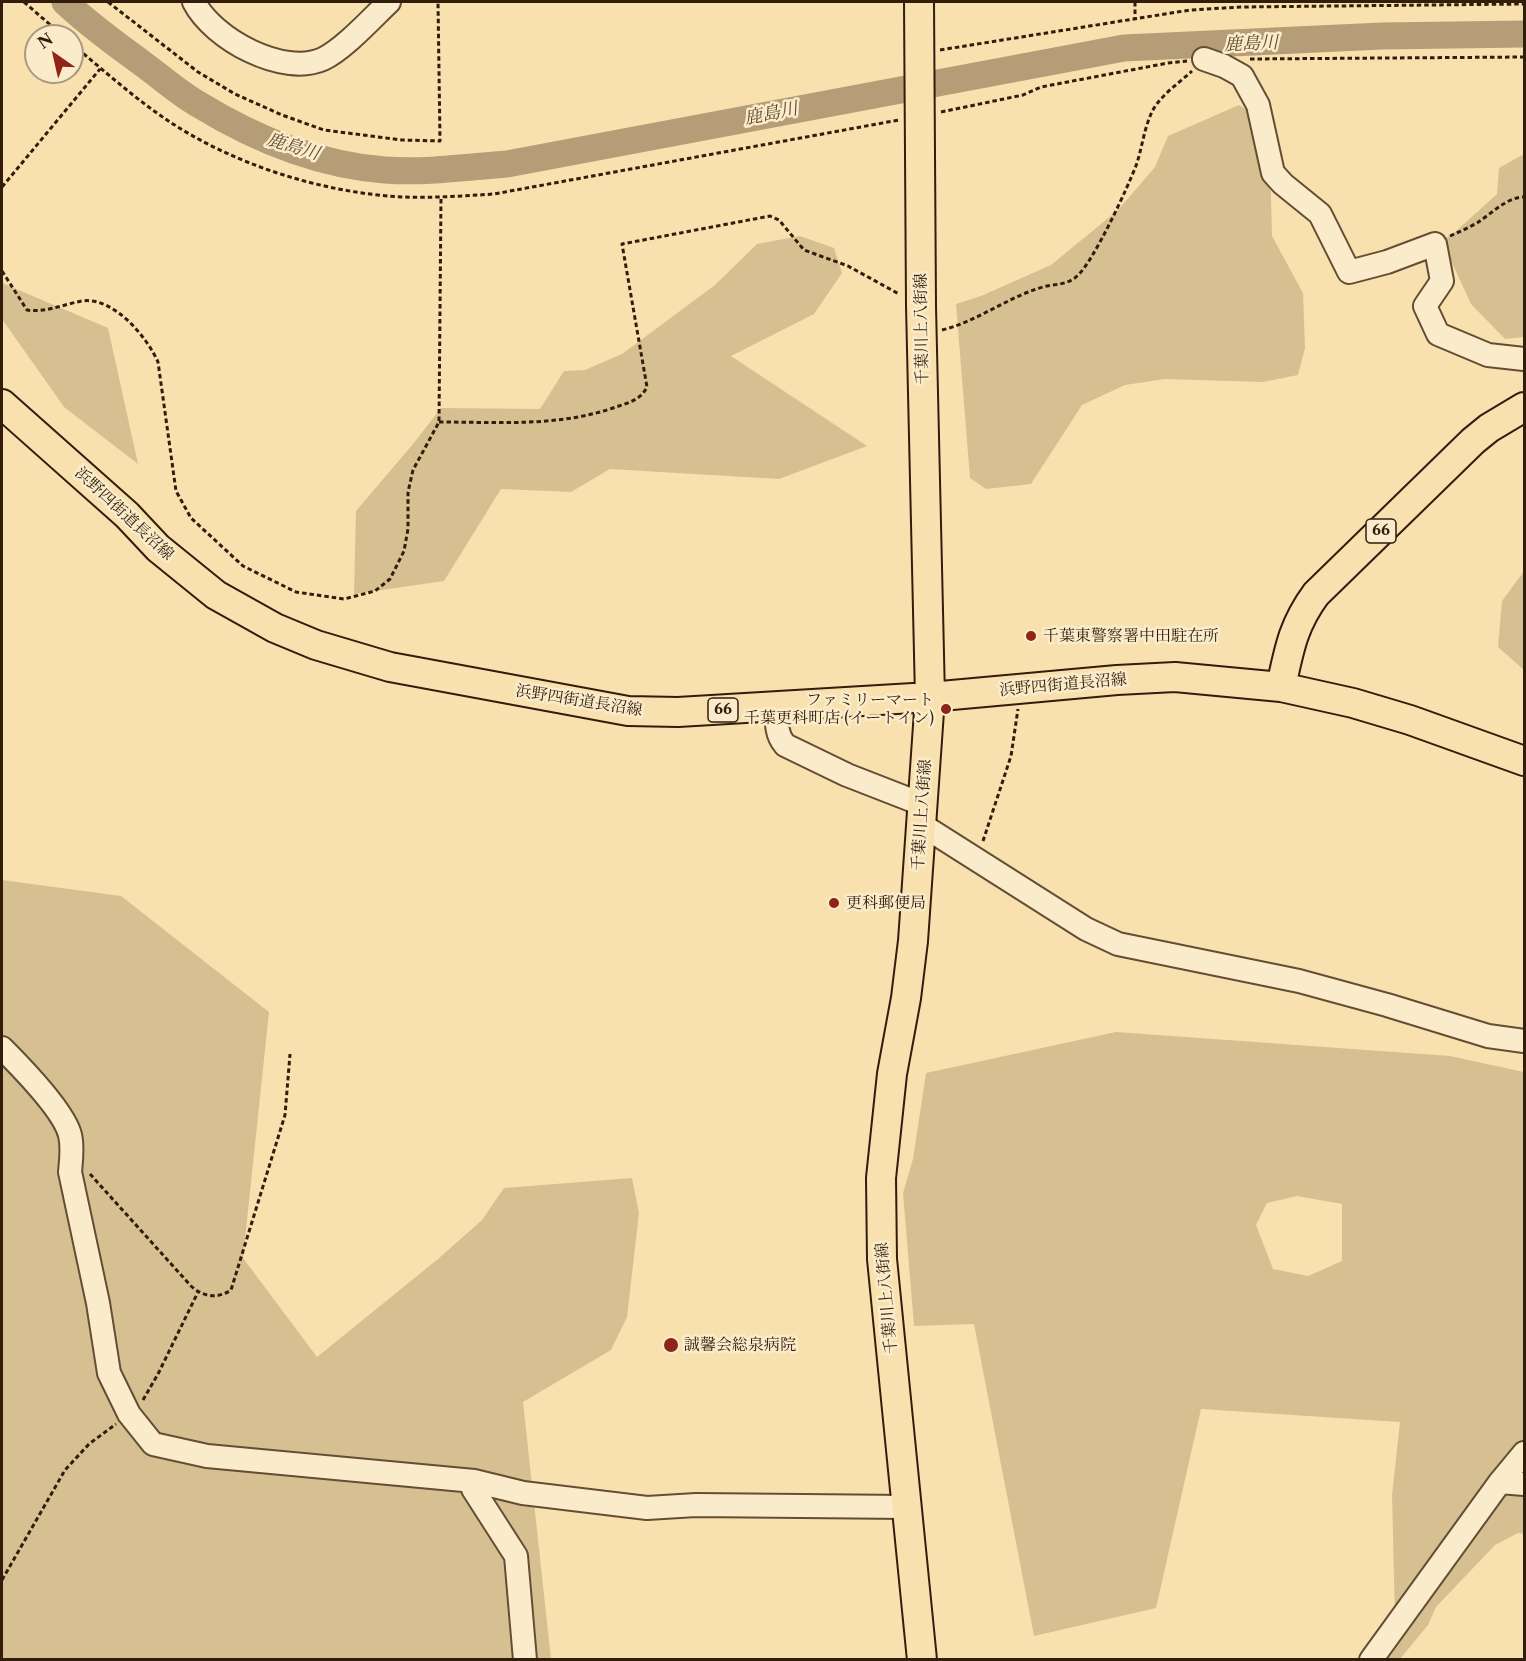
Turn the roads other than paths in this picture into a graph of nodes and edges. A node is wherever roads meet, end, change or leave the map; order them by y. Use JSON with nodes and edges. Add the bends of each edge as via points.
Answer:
{"nodes":[{"id":1,"x":194,"y":2,"type":"edge"},
{"id":2,"x":389,"y":2,"type":"edge"},
{"id":3,"x":920,"y":2,"type":"edge"},
{"id":4,"x":1204,"y":59,"type":"road end"},
{"id":5,"x":1524,"y":359,"type":"edge"},
{"id":6,"x":2,"y":404,"type":"edge"},
{"id":7,"x":1524,"y":407,"type":"edge"},
{"id":8,"x":1281,"y":687,"type":"junction"},
{"id":9,"x":930,"y":697,"type":"junction"},
{"id":10,"x":777,"y":706,"type":"junction"},
{"id":11,"x":1524,"y":761,"type":"edge"},
{"id":12,"x":923,"y":815,"type":"junction"},
{"id":13,"x":1524,"y":1041,"type":"edge"},
{"id":14,"x":2,"y":1048,"type":"edge"},
{"id":15,"x":1524,"y":1453,"type":"edge"},
{"id":16,"x":474,"y":1481,"type":"junction"},
{"id":17,"x":1500,"y":1482,"type":"junction"},
{"id":18,"x":1524,"y":1484,"type":"edge"},
{"id":19,"x":907,"y":1507,"type":"junction"},
{"id":20,"x":525,"y":1659,"type":"edge"},
{"id":21,"x":922,"y":1659,"type":"edge"},
{"id":22,"x":1371,"y":1659,"type":"edge"}],
"edges":[{"from":1,"to":2,"type":"street","via":[[224,35],[253,52],[293,64],[309,64],[339,48]]},
{"from":3,"to":9,"type":"main road","name":"千葉川上八街線"},
{"from":4,"to":5,"type":"street","via":[[1242,76],[1258,105],[1273,173],[1320,214],[1349,272],[1435,244],[1442,281],[1425,306],[1438,334],[1488,355]]},
{"from":6,"to":10,"type":"main road","name":"浜野四街道長沼線","number":"66","via":[[199,582],[275,628],[316,645],[390,667],[627,711]]},
{"from":7,"to":8,"type":"main road","number":"66","via":[[1473,441],[1316,594],[1292,635]]},
{"from":8,"to":9,"type":"main road","name":"浜野四街道長沼線","number":"66","via":[[1175,677]]},
{"from":8,"to":11,"type":"main road","name":"浜野四街道長沼線","number":"66","via":[[1399,717]]},
{"from":9,"to":10,"type":"main road","name":"浜野四街道長沼線","number":"66"},
{"from":9,"to":12,"type":"main road","name":"千葉川上八街線"},
{"from":10,"to":12,"type":"street","via":[[777,731],[785,745]]},
{"from":12,"to":13,"type":"street","via":[[977,860],[1086,929],[1118,944],[1299,981],[1488,1036]]},
{"from":12,"to":19,"type":"main road","name":"千葉川上八街線","via":[[913,941],[892,1074],[881,1178],[882,1259]]},
{"from":14,"to":16,"type":"street","via":[[54,1108],[70,1135],[70,1172],[109,1373],[129,1414],[153,1444],[207,1456]]},
{"from":15,"to":17,"type":"street"},
{"from":16,"to":19,"type":"street","via":[[523,1493],[648,1508]]},
{"from":16,"to":20,"type":"street","via":[[473,1489],[516,1556]]},
{"from":17,"to":18,"type":"street"},
{"from":17,"to":22,"type":"street"},
{"from":19,"to":21,"type":"main road","name":"千葉川上八街線"}]}
